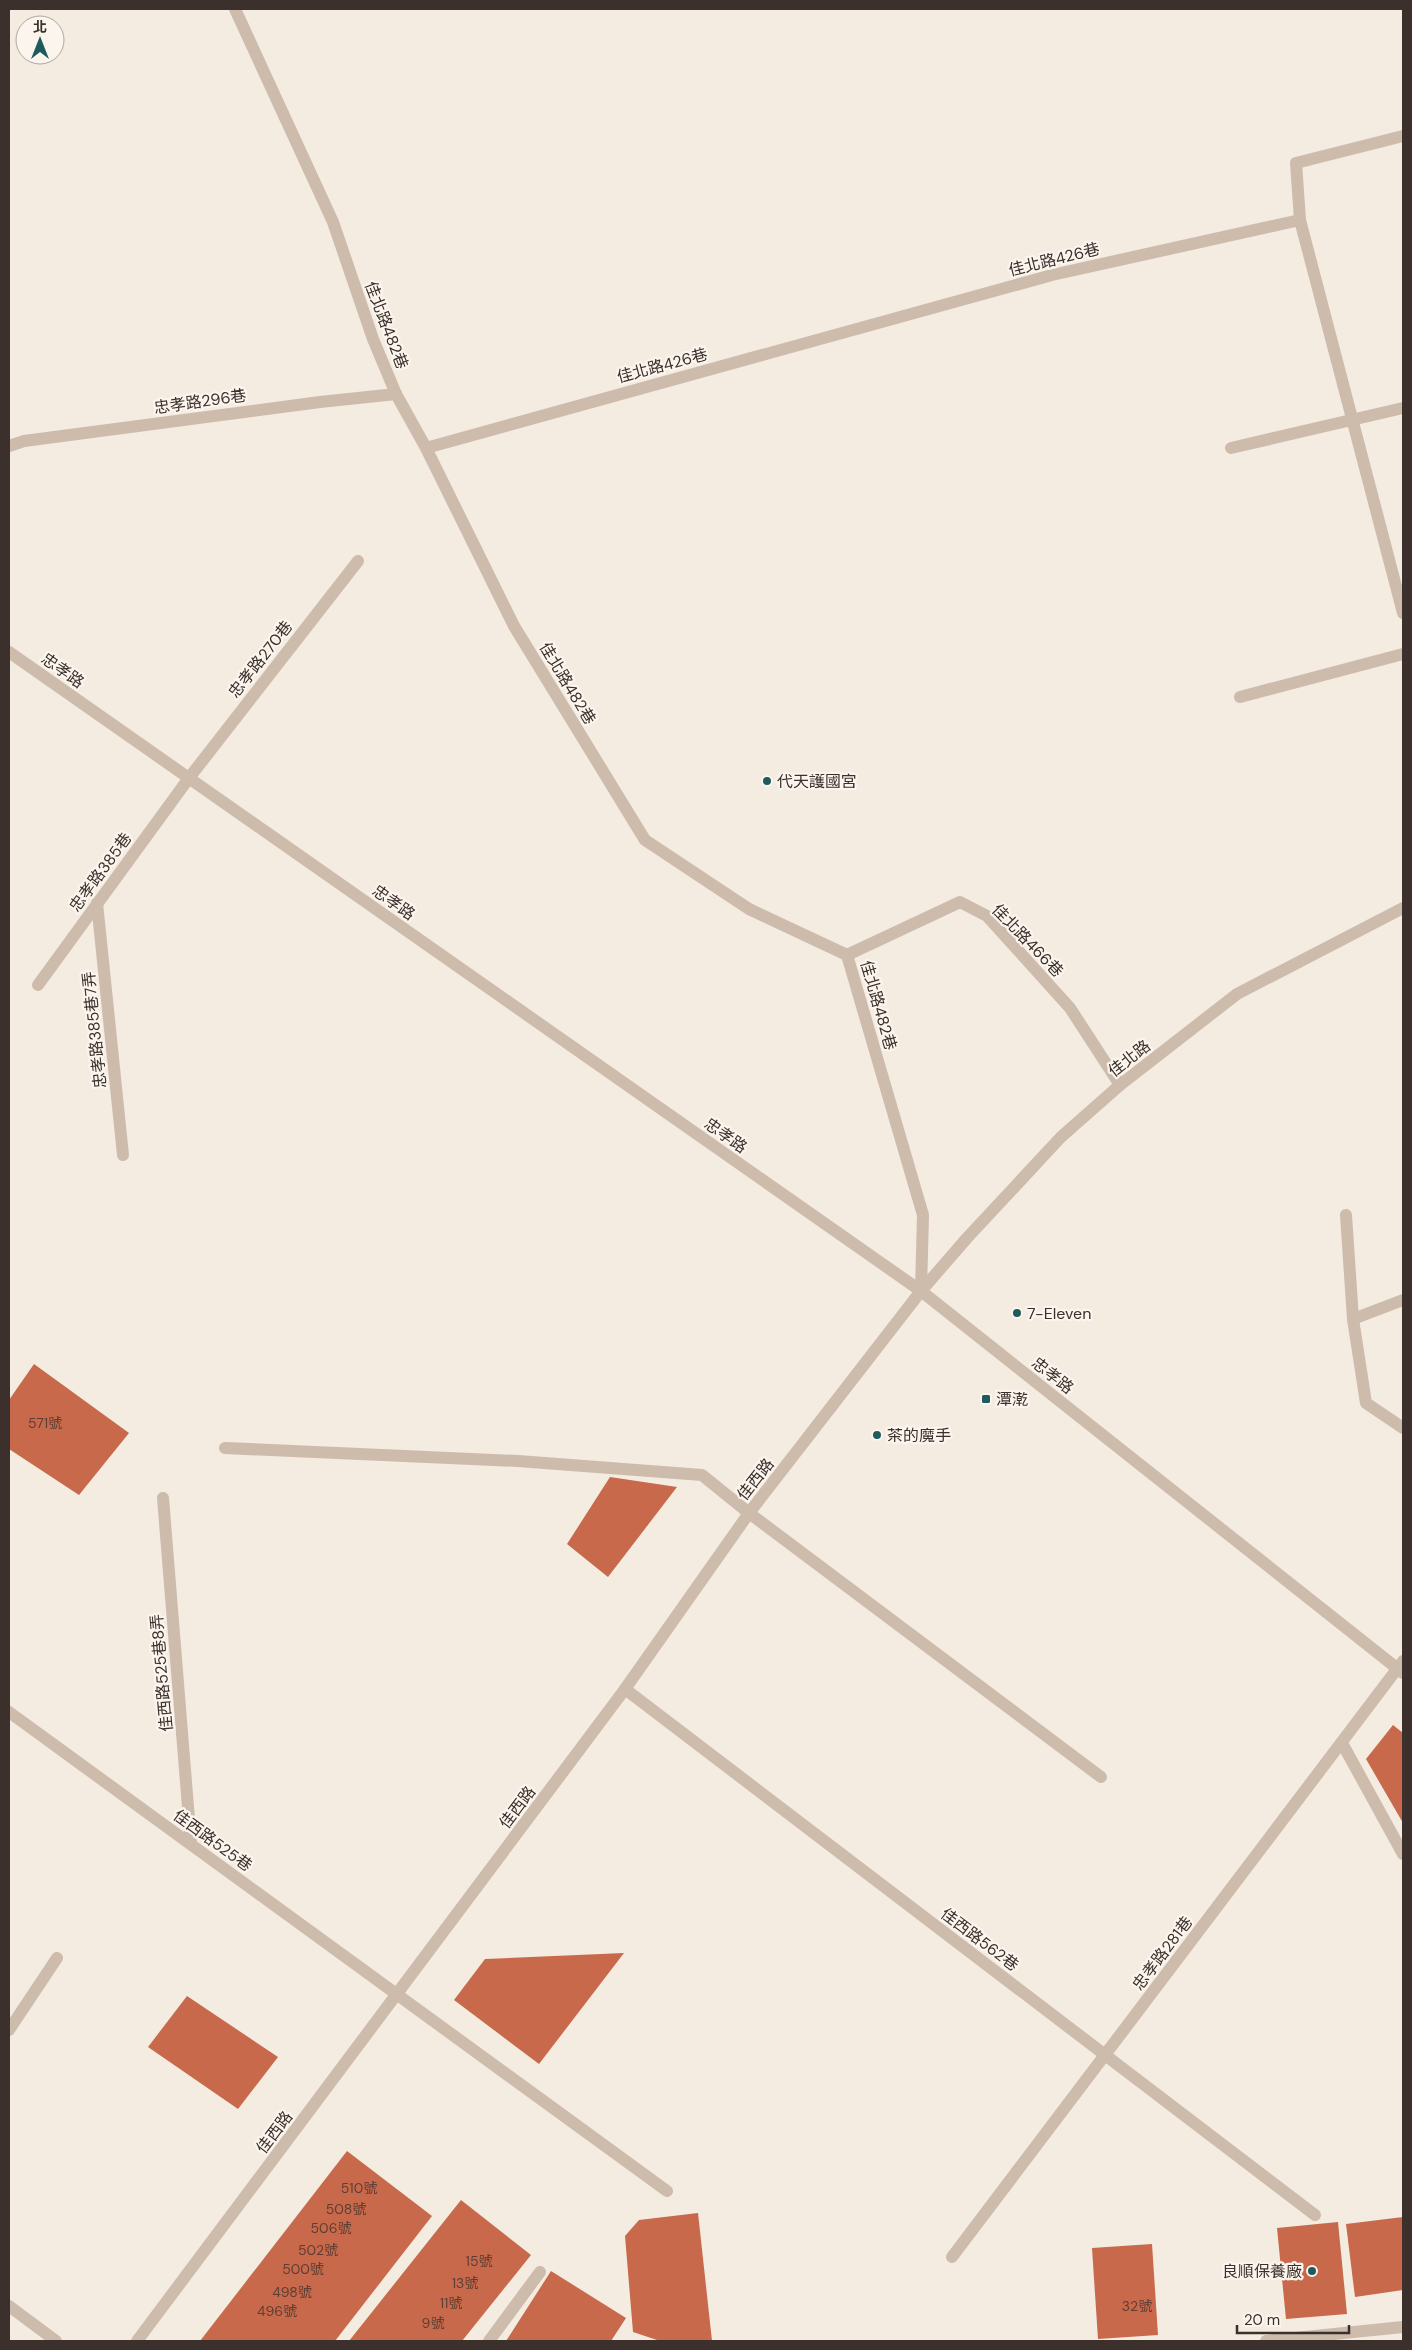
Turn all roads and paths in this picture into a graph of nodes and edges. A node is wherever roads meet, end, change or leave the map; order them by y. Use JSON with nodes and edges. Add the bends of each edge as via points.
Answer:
{"nodes":[{"id":1,"x":235,"y":9,"type":"edge"},
{"id":2,"x":1403,"y":136,"type":"edge"},
{"id":3,"x":1300,"y":220,"type":"junction"},
{"id":4,"x":396,"y":394,"type":"junction"},
{"id":5,"x":1403,"y":408,"type":"edge"},
{"id":6,"x":1352,"y":421,"type":"junction"},
{"id":7,"x":9,"y":446,"type":"edge"},
{"id":8,"x":426,"y":448,"type":"junction"},
{"id":9,"x":1231,"y":448,"type":"dead end"},
{"id":10,"x":358,"y":561,"type":"dead end"},
{"id":11,"x":1403,"y":613,"type":"edge"},
{"id":12,"x":9,"y":652,"type":"edge"},
{"id":13,"x":1403,"y":654,"type":"edge"},
{"id":14,"x":1240,"y":697,"type":"dead end"},
{"id":15,"x":188,"y":778,"type":"junction"},
{"id":16,"x":97,"y":903,"type":"junction"},
{"id":17,"x":1403,"y":908,"type":"edge"},
{"id":18,"x":847,"y":955,"type":"junction"},
{"id":19,"x":38,"y":985,"type":"dead end"},
{"id":20,"x":1120,"y":1084,"type":"junction"},
{"id":21,"x":123,"y":1154,"type":"dead end"},
{"id":22,"x":1346,"y":1215,"type":"dead end"},
{"id":23,"x":921,"y":1292,"type":"junction"},
{"id":24,"x":1403,"y":1300,"type":"edge"},
{"id":25,"x":1353,"y":1319,"type":"junction"},
{"id":26,"x":1403,"y":1428,"type":"edge"},
{"id":27,"x":225,"y":1448,"type":"dead end"},
{"id":28,"x":163,"y":1498,"type":"dead end"},
{"id":29,"x":749,"y":1513,"type":"junction"},
{"id":30,"x":1401,"y":1668,"type":"edge"},
{"id":31,"x":625,"y":1689,"type":"junction"},
{"id":32,"x":9,"y":1712,"type":"edge"},
{"id":33,"x":1342,"y":1743,"type":"junction"},
{"id":34,"x":1100,"y":1777,"type":"dead end"},
{"id":35,"x":191,"y":1844,"type":"junction"},
{"id":36,"x":1403,"y":1854,"type":"edge"},
{"id":37,"x":57,"y":1958,"type":"dead end"},
{"id":38,"x":397,"y":1996,"type":"junction"},
{"id":39,"x":9,"y":2030,"type":"edge"},
{"id":40,"x":1105,"y":2056,"type":"junction"},
{"id":41,"x":668,"y":2191,"type":"dead end"},
{"id":42,"x":1315,"y":2215,"type":"dead end"},
{"id":43,"x":952,"y":2258,"type":"dead end"},
{"id":44,"x":540,"y":2272,"type":"dead end"},
{"id":45,"x":9,"y":2306,"type":"edge"},
{"id":46,"x":1403,"y":2327,"type":"edge"},
{"id":47,"x":56,"y":2341,"type":"edge"},
{"id":48,"x":137,"y":2341,"type":"edge"},
{"id":49,"x":489,"y":2341,"type":"edge"},
{"id":50,"x":1266,"y":2341,"type":"edge"}],
"edges":[{"from":1,"to":4,"type":"street","name":"佳北路482巷","via":[[333,222],[373,339]]},
{"from":2,"to":3,"type":"street","via":[[1296,163]]},
{"from":3,"to":6,"type":"street"},
{"from":3,"to":8,"type":"street","name":"佳北路426巷","via":[[1052,275]]},
{"from":4,"to":7,"type":"street","name":"忠孝路296巷","via":[[24,441]]},
{"from":4,"to":8,"type":"street","name":"佳北路482巷"},
{"from":5,"to":6,"type":"street"},
{"from":6,"to":9,"type":"street"},
{"from":6,"to":11,"type":"street"},
{"from":8,"to":18,"type":"street","name":"佳北路482巷","via":[[514,626],[645,840],[749,909]]},
{"from":10,"to":15,"type":"street","name":"忠孝路270巷"},
{"from":12,"to":15,"type":"street","name":"忠孝路"},
{"from":13,"to":14,"type":"street"},
{"from":15,"to":16,"type":"street","name":"忠孝路385巷"},
{"from":15,"to":23,"type":"street","name":"忠孝路"},
{"from":16,"to":19,"type":"street","name":"忠孝路385巷"},
{"from":16,"to":21,"type":"street","name":"忠孝路385巷7弄"},
{"from":17,"to":20,"type":"street","name":"佳北路","via":[[1238,994]]},
{"from":18,"to":20,"type":"street","name":"佳北路466巷","via":[[960,902],[987,916],[1070,1008]]},
{"from":18,"to":23,"type":"street","name":"佳北路482巷","via":[[923,1215]]},
{"from":20,"to":23,"type":"street","name":"佳北路","via":[[1061,1137]]},
{"from":22,"to":25,"type":"street"},
{"from":23,"to":29,"type":"street","name":"佳西路"},
{"from":23,"to":30,"type":"street","name":"忠孝路"},
{"from":24,"to":25,"type":"street"},
{"from":25,"to":26,"type":"street","via":[[1366,1403]]},
{"from":27,"to":29,"type":"street","via":[[518,1461],[702,1475]]},
{"from":28,"to":35,"type":"street","name":"佳西路525巷8弄"},
{"from":29,"to":31,"type":"street","name":"佳西路"},
{"from":29,"to":34,"type":"street"},
{"from":30,"to":33,"type":"street","name":"忠孝路281巷"},
{"from":31,"to":38,"type":"street","name":"佳西路"},
{"from":31,"to":40,"type":"street","name":"佳西路562巷"},
{"from":32,"to":35,"type":"street","name":"佳西路525巷"},
{"from":33,"to":36,"type":"street"},
{"from":33,"to":40,"type":"street","name":"忠孝路281巷"},
{"from":35,"to":38,"type":"street","name":"佳西路525巷"},
{"from":37,"to":39,"type":"street"},
{"from":38,"to":41,"type":"street","name":"佳西路525巷"},
{"from":38,"to":48,"type":"street","name":"佳西路"},
{"from":40,"to":42,"type":"street","name":"佳西路562巷"},
{"from":40,"to":43,"type":"street","name":"忠孝路281巷"},
{"from":44,"to":49,"type":"street"},
{"from":45,"to":47,"type":"street"},
{"from":46,"to":50,"type":"street"}]}
